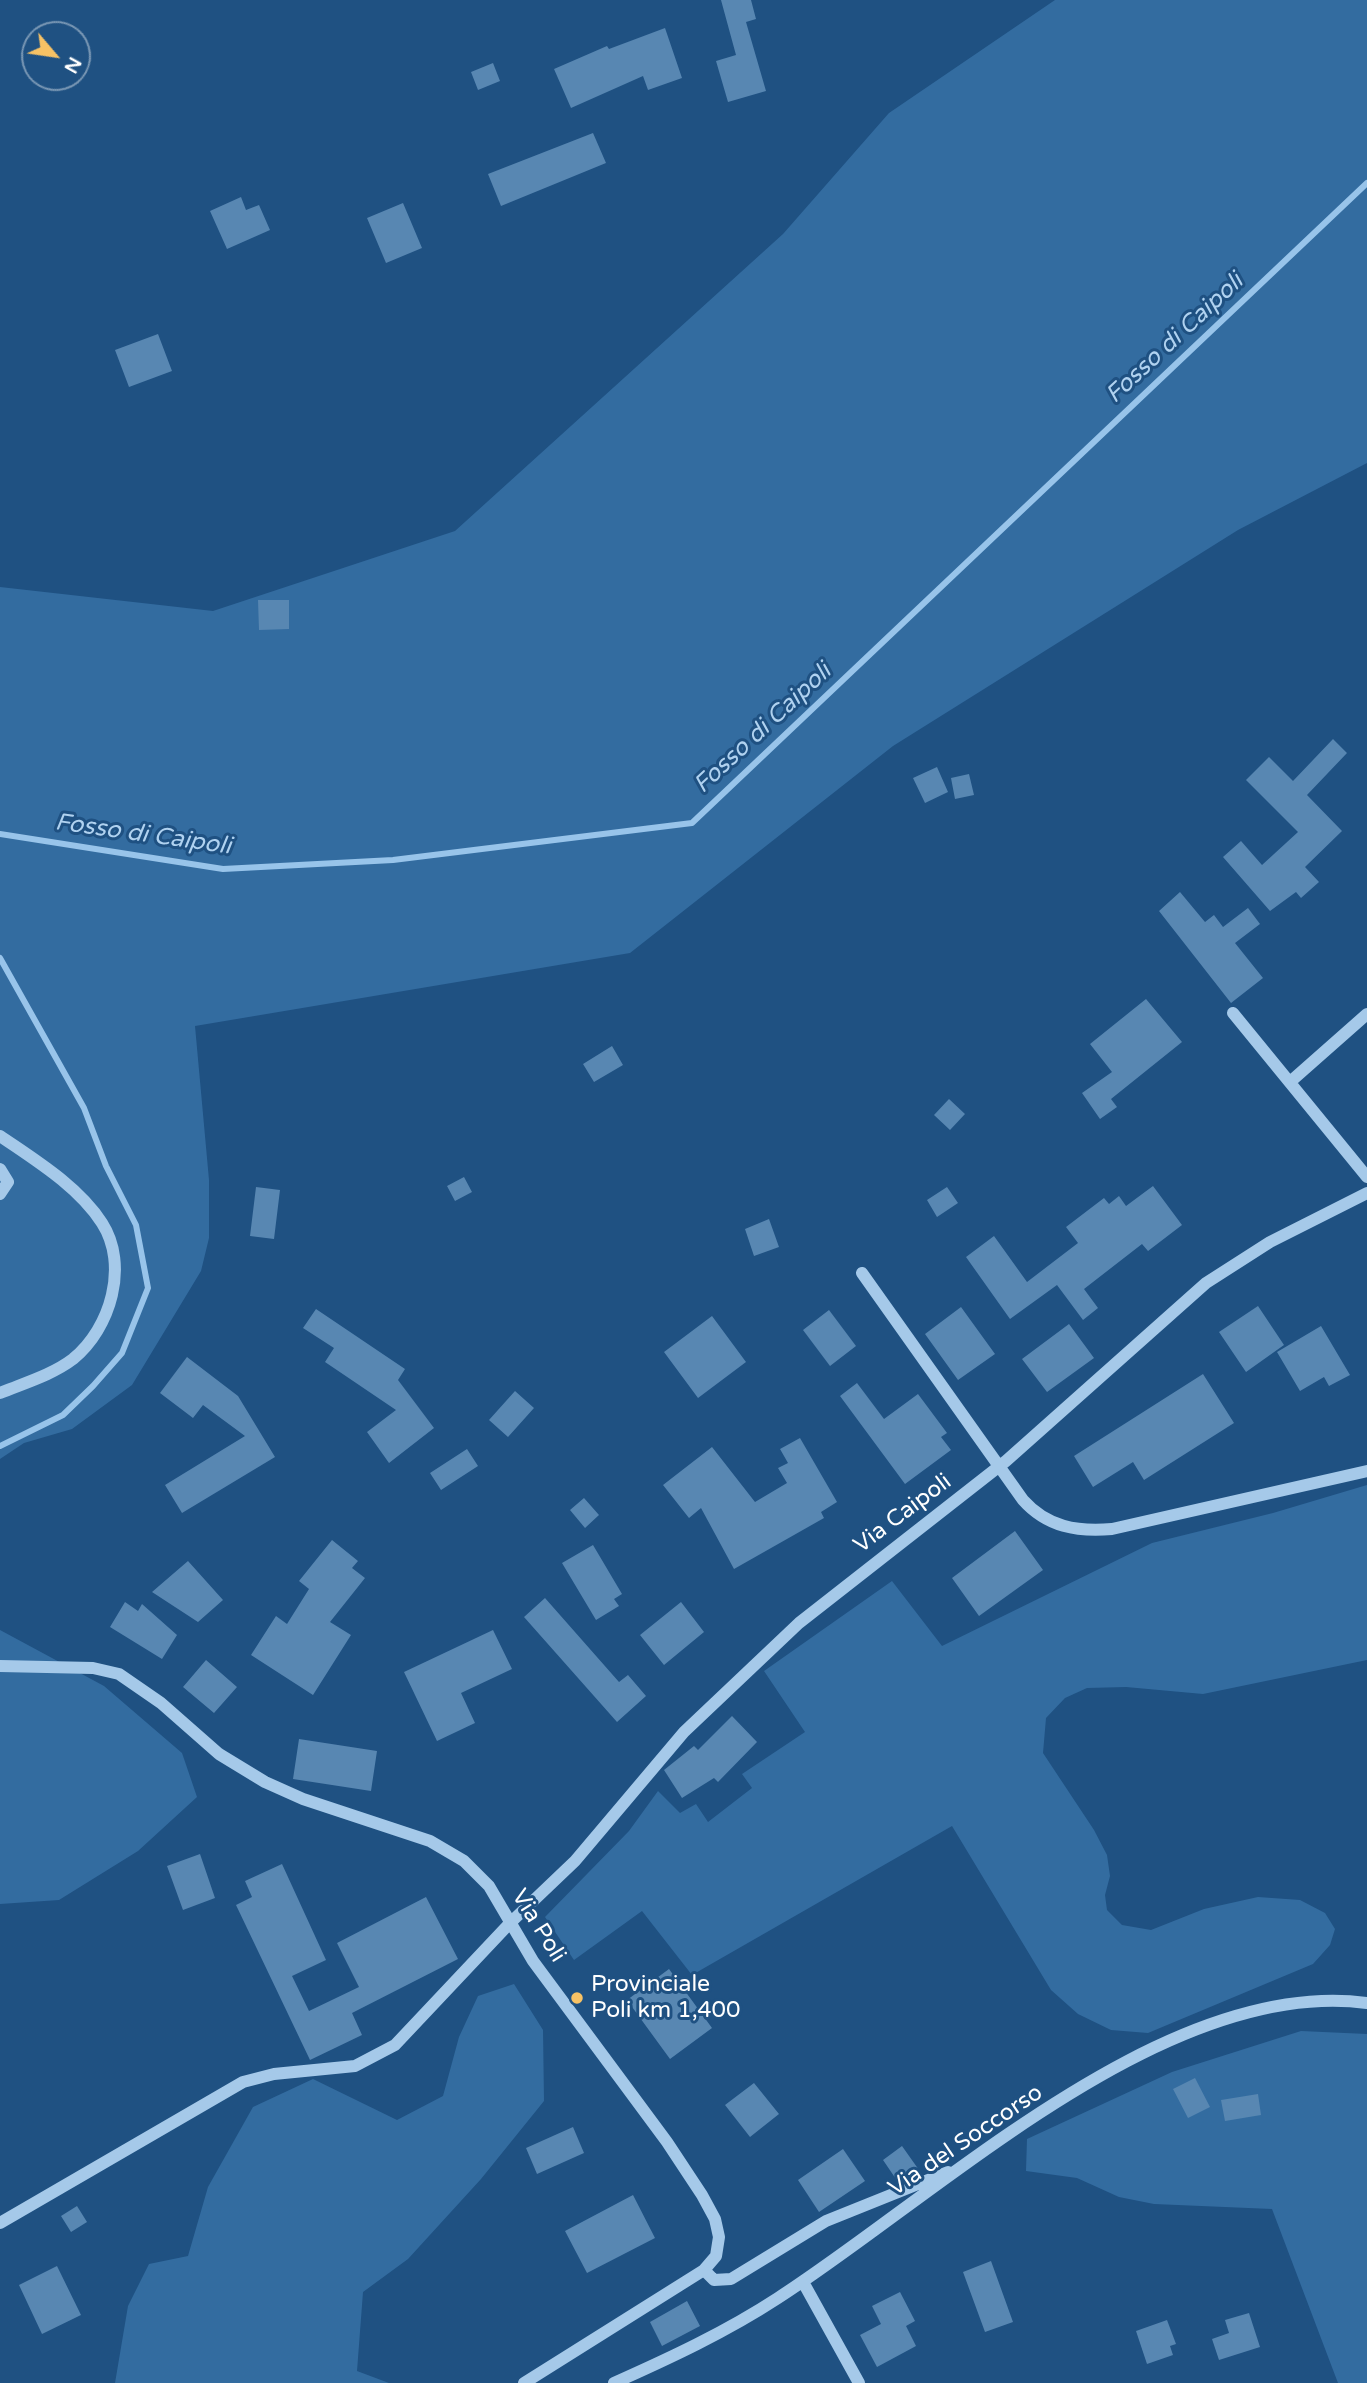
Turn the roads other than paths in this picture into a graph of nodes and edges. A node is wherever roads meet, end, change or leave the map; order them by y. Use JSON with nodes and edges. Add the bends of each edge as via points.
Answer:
{"nodes":[{"id":1,"x":1233,"y":1013,"type":"dead end"},
{"id":2,"x":1367,"y":1014,"type":"edge"},
{"id":3,"x":1290,"y":1082,"type":"junction"},
{"id":4,"x":0,"y":1136,"type":"edge"},
{"id":5,"x":0,"y":1169,"type":"edge"},
{"id":6,"x":1367,"y":1177,"type":"edge"},
{"id":7,"x":1367,"y":1193,"type":"edge"},
{"id":8,"x":0,"y":1194,"type":"edge"},
{"id":9,"x":862,"y":1273,"type":"dead end"},
{"id":10,"x":0,"y":1394,"type":"edge"},
{"id":11,"x":999,"y":1467,"type":"junction"},
{"id":12,"x":1367,"y":1471,"type":"edge"},
{"id":13,"x":0,"y":1666,"type":"edge"},
{"id":14,"x":510,"y":1923,"type":"junction"},
{"id":15,"x":1367,"y":2003,"type":"edge"},
{"id":16,"x":962,"y":2167,"type":"junction"},
{"id":17,"x":0,"y":2223,"type":"edge"},
{"id":18,"x":704,"y":2270,"type":"junction"},
{"id":19,"x":803,"y":2282,"type":"junction"},
{"id":20,"x":524,"y":2383,"type":"edge"},
{"id":21,"x":614,"y":2383,"type":"edge"},
{"id":22,"x":859,"y":2383,"type":"edge"}],
"edges":[{"from":1,"to":3,"type":"street"},
{"from":2,"to":3,"type":"street"},
{"from":3,"to":6,"type":"street"},
{"from":4,"to":10,"type":"street","via":[[93,1210],[110,1239],[115,1267],[106,1314],[82,1351],[57,1369]]},
{"from":5,"to":8,"type":"street","via":[[8,1182]]},
{"from":7,"to":11,"type":"street","name":"Via Caipoli","via":[[1278,1237],[1216,1276]]},
{"from":9,"to":11,"type":"street"},
{"from":11,"to":12,"type":"street","via":[[1040,1516],[1083,1531],[1124,1527]]},
{"from":11,"to":14,"type":"street","name":"Via Caipoli","via":[[758,1658],[675,1742],[575,1861]]},
{"from":13,"to":14,"type":"street","name":"Via Poli","via":[[93,1668],[119,1674],[162,1703],[219,1754],[265,1782],[452,1852],[484,1879]]},
{"from":14,"to":17,"type":"street","name":"Via Caipoli","via":[[412,2030],[379,2056],[348,2068],[280,2073],[243,2082]]},
{"from":14,"to":18,"type":"street","name":"Via Poli","via":[[533,1961],[667,2141],[715,2219],[719,2246]]},
{"from":15,"to":16,"type":"street","name":"Via del Soccorso","via":[[1289,2003],[1177,2038],[1107,2073]]},
{"from":16,"to":18,"type":"street","via":[[825,2221],[731,2279],[714,2280]]},
{"from":16,"to":19,"type":"street","name":"Via del Soccorso"},
{"from":18,"to":20,"type":"street"},
{"from":19,"to":21,"type":"street","name":"Via del Soccorso","via":[[723,2331]]},
{"from":19,"to":22,"type":"street"}]}
